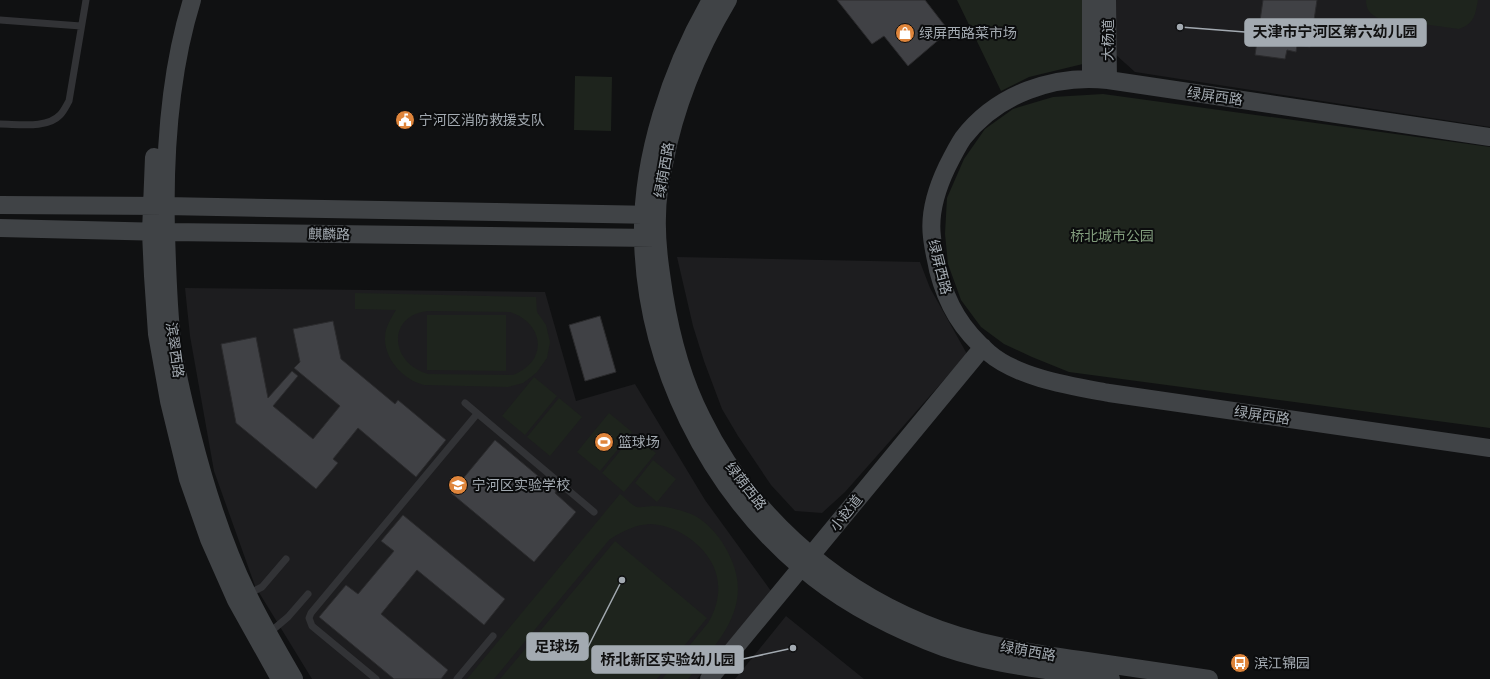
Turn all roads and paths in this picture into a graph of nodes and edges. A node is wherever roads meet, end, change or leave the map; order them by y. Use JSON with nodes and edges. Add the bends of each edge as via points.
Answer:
{"nodes":[{"id":1,"x":86,"y":0,"type":"edge"},
{"id":2,"x":179,"y":0,"type":"edge"},
{"id":3,"x":192,"y":0,"type":"edge"},
{"id":4,"x":711,"y":0,"type":"edge"},
{"id":5,"x":728,"y":0,"type":"edge"},
{"id":6,"x":1091,"y":0,"type":"edge"},
{"id":7,"x":1107,"y":0,"type":"edge"},
{"id":8,"x":0,"y":20,"type":"edge"},
{"id":9,"x":81,"y":26,"type":"junction"},
{"id":10,"x":1099,"y":79,"type":"junction"},
{"id":11,"x":0,"y":124,"type":"edge"},
{"id":12,"x":1490,"y":137,"type":"edge"},
{"id":13,"x":0,"y":205,"type":"edge"},
{"id":14,"x":158,"y":206,"type":"junction"},
{"id":15,"x":650,"y":215,"type":"junction"},
{"id":16,"x":0,"y":228,"type":"edge"},
{"id":17,"x":158,"y":232,"type":"junction"},
{"id":18,"x":650,"y":238,"type":"junction"},
{"id":19,"x":986,"y":350,"type":"junction"},
{"id":20,"x":465,"y":403,"type":"dead end"},
{"id":21,"x":477,"y":414,"type":"junction"},
{"id":22,"x":1490,"y":448,"type":"edge"},
{"id":23,"x":594,"y":512,"type":"dead end"},
{"id":24,"x":286,"y":559,"type":"dead end"},
{"id":25,"x":810,"y":564,"type":"junction"},
{"id":26,"x":308,"y":594,"type":"dead end"},
{"id":27,"x":241,"y":597,"type":"junction"},
{"id":28,"x":493,"y":636,"type":"dead end"},
{"id":29,"x":262,"y":637,"type":"junction"},
{"id":30,"x":280,"y":679,"type":"edge"},
{"id":31,"x":294,"y":679,"type":"edge"},
{"id":32,"x":376,"y":679,"type":"edge"},
{"id":33,"x":457,"y":679,"type":"edge"},
{"id":34,"x":709,"y":679,"type":"edge"},
{"id":35,"x":723,"y":679,"type":"edge"},
{"id":36,"x":1111,"y":679,"type":"edge"},
{"id":37,"x":1209,"y":679,"type":"edge"}],
"edges":[{"from":1,"to":9,"type":"lane"},
{"from":2,"to":14,"type":"street","name":"滨翠西路","via":[[162,87],[154,152]]},
{"from":3,"to":14,"type":"street","name":"滨翠西路","via":[[181,43],[172,97],[166,161]]},
{"from":4,"to":15,"type":"street","name":"绿荫西路","via":[[682,55],[667,96],[650,166]]},
{"from":5,"to":15,"type":"street","name":"绿荫西路","via":[[701,49],[678,105]]},
{"from":6,"to":10,"type":"street","name":"大杨道"},
{"from":7,"to":10,"type":"street","name":"大杨道"},
{"from":8,"to":9,"type":"lane"},
{"from":9,"to":11,"type":"lane","via":[[69,101],[61,114],[52,122],[42,124]]},
{"from":10,"to":12,"type":"street","name":"绿屏西路"},
{"from":10,"to":19,"type":"street","name":"绿屏西路","via":[[1068,79],[1048,83],[992,109],[962,139],[944,174],[936,195],[931,236],[941,282],[950,306],[965,329]]},
{"from":13,"to":14,"type":"street","name":"麒麟路"},
{"from":14,"to":15,"type":"street","name":"麒麟路"},
{"from":14,"to":17,"type":"street","name":"滨翠西路"},
{"from":15,"to":18,"type":"street","name":"绿荫西路"},
{"from":16,"to":17,"type":"street","name":"麒麟路"},
{"from":17,"to":18,"type":"street","name":"麒麟路"},
{"from":17,"to":27,"type":"street","name":"滨翠西路","via":[[157,334],[169,401],[188,479],[209,539]]},
{"from":18,"to":25,"type":"street","name":"绿荫西路","via":[[650,302],[655,331],[670,377],[692,427],[737,500],[772,539]]},
{"from":19,"to":22,"type":"street","name":"绿屏西路","via":[[1010,366],[1072,386]]},
{"from":19,"to":25,"type":"street","name":"小赵道"},
{"from":20,"to":21,"type":"lane"},
{"from":21,"to":23,"type":"lane"},
{"from":21,"to":32,"type":"lane","via":[[311,613],[312,626]]},
{"from":24,"to":27,"type":"lane","via":[[262,587]]},
{"from":25,"to":34,"type":"street","name":"小赵道"},
{"from":25,"to":35,"type":"street","name":"小赵道"},
{"from":25,"to":36,"type":"street","name":"绿荫西路","via":[[841,596],[879,618],[943,647],[996,661]]},
{"from":25,"to":37,"type":"street","name":"绿荫西路","via":[[887,607],[975,642]]},
{"from":26,"to":29,"type":"lane","via":[[288,617]]},
{"from":27,"to":29,"type":"street","name":"滨翠西路"},
{"from":28,"to":33,"type":"lane"},
{"from":29,"to":30,"type":"street","name":"滨翠西路"},
{"from":29,"to":31,"type":"street","name":"滨翠西路"}]}
